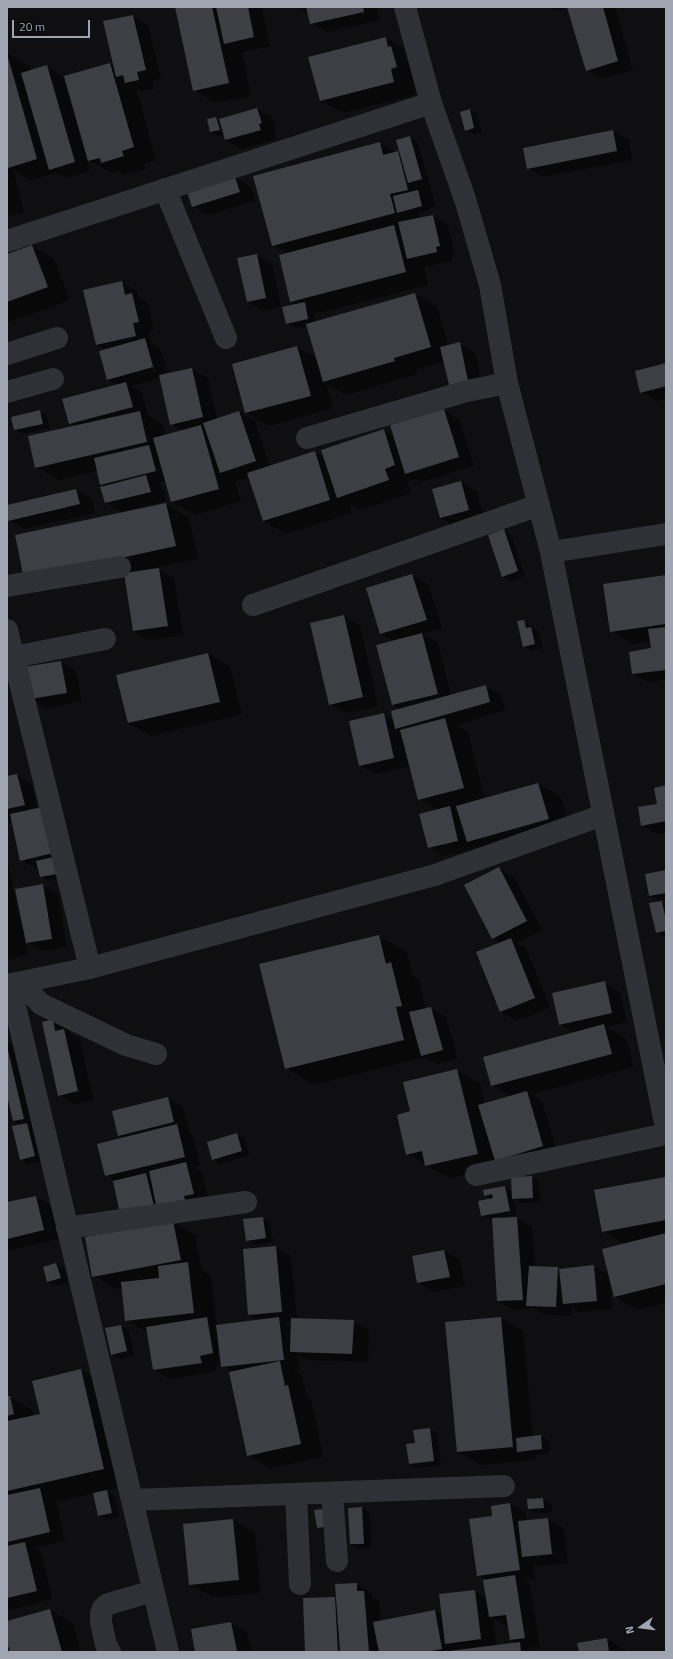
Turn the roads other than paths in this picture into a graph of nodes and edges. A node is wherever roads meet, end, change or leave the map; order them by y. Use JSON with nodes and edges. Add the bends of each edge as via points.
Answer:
{"nodes":[{"id":1,"x":405,"y":7,"type":"edge"},
{"id":2,"x":431,"y":103,"type":"junction"},
{"id":3,"x":165,"y":189,"type":"junction"},
{"id":4,"x":7,"y":241,"type":"edge"},
{"id":5,"x":57,"y":338,"type":"dead end"},
{"id":6,"x":226,"y":338,"type":"dead end"},
{"id":7,"x":7,"y":354,"type":"edge"},
{"id":8,"x":53,"y":379,"type":"dead end"},
{"id":9,"x":507,"y":383,"type":"junction"},
{"id":10,"x":7,"y":392,"type":"edge"},
{"id":11,"x":307,"y":438,"type":"dead end"},
{"id":12,"x":539,"y":505,"type":"junction"},
{"id":13,"x":666,"y":534,"type":"edge"},
{"id":14,"x":551,"y":552,"type":"junction"},
{"id":15,"x":120,"y":567,"type":"dead end"},
{"id":16,"x":7,"y":586,"type":"edge"},
{"id":17,"x":253,"y":605,"type":"dead end"},
{"id":18,"x":7,"y":630,"type":"edge"},
{"id":19,"x":105,"y":639,"type":"dead end"},
{"id":20,"x":14,"y":657,"type":"junction"},
{"id":21,"x":603,"y":815,"type":"junction"},
{"id":22,"x":90,"y":968,"type":"junction"},
{"id":23,"x":13,"y":984,"type":"edge"},
{"id":24,"x":156,"y":1054,"type":"dead end"},
{"id":25,"x":666,"y":1128,"type":"edge"},
{"id":26,"x":666,"y":1134,"type":"edge"},
{"id":27,"x":476,"y":1175,"type":"dead end"},
{"id":28,"x":246,"y":1202,"type":"dead end"},
{"id":29,"x":68,"y":1228,"type":"junction"},
{"id":30,"x":504,"y":1486,"type":"dead end"},
{"id":31,"x":332,"y":1493,"type":"junction"},
{"id":32,"x":296,"y":1494,"type":"junction"},
{"id":33,"x":132,"y":1500,"type":"junction"},
{"id":34,"x":337,"y":1561,"type":"dead end"},
{"id":35,"x":300,"y":1584,"type":"dead end"},
{"id":36,"x":153,"y":1590,"type":"junction"},
{"id":37,"x":165,"y":1651,"type":"edge"},
{"id":38,"x":110,"y":1652,"type":"edge"}],
"edges":[{"from":1,"to":2,"type":"street"},
{"from":2,"to":3,"type":"street"},
{"from":2,"to":9,"type":"street","via":[[465,199],[490,285]]},
{"from":3,"to":4,"type":"street"},
{"from":3,"to":6,"type":"street"},
{"from":5,"to":7,"type":"street"},
{"from":8,"to":10,"type":"street"},
{"from":9,"to":11,"type":"street","via":[[467,391]]},
{"from":9,"to":12,"type":"street"},
{"from":12,"to":14,"type":"street"},
{"from":12,"to":17,"type":"street"},
{"from":13,"to":14,"type":"street"},
{"from":14,"to":21,"type":"street"},
{"from":15,"to":16,"type":"street"},
{"from":18,"to":20,"type":"street"},
{"from":19,"to":20,"type":"street"},
{"from":20,"to":22,"type":"street"},
{"from":21,"to":22,"type":"street","via":[[435,875]]},
{"from":21,"to":25,"type":"street"},
{"from":22,"to":23,"type":"street"},
{"from":23,"to":24,"type":"street","via":[[41,1004],[126,1045]]},
{"from":23,"to":29,"type":"street"},
{"from":26,"to":27,"type":"street"},
{"from":28,"to":29,"type":"street"},
{"from":29,"to":33,"type":"street"},
{"from":30,"to":31,"type":"street"},
{"from":31,"to":32,"type":"street"},
{"from":31,"to":34,"type":"street"},
{"from":32,"to":33,"type":"street"},
{"from":32,"to":35,"type":"street"},
{"from":33,"to":36,"type":"street"},
{"from":36,"to":37,"type":"street"},
{"from":36,"to":38,"type":"street","via":[[108,1604],[103,1608],[101,1622]]}]}
